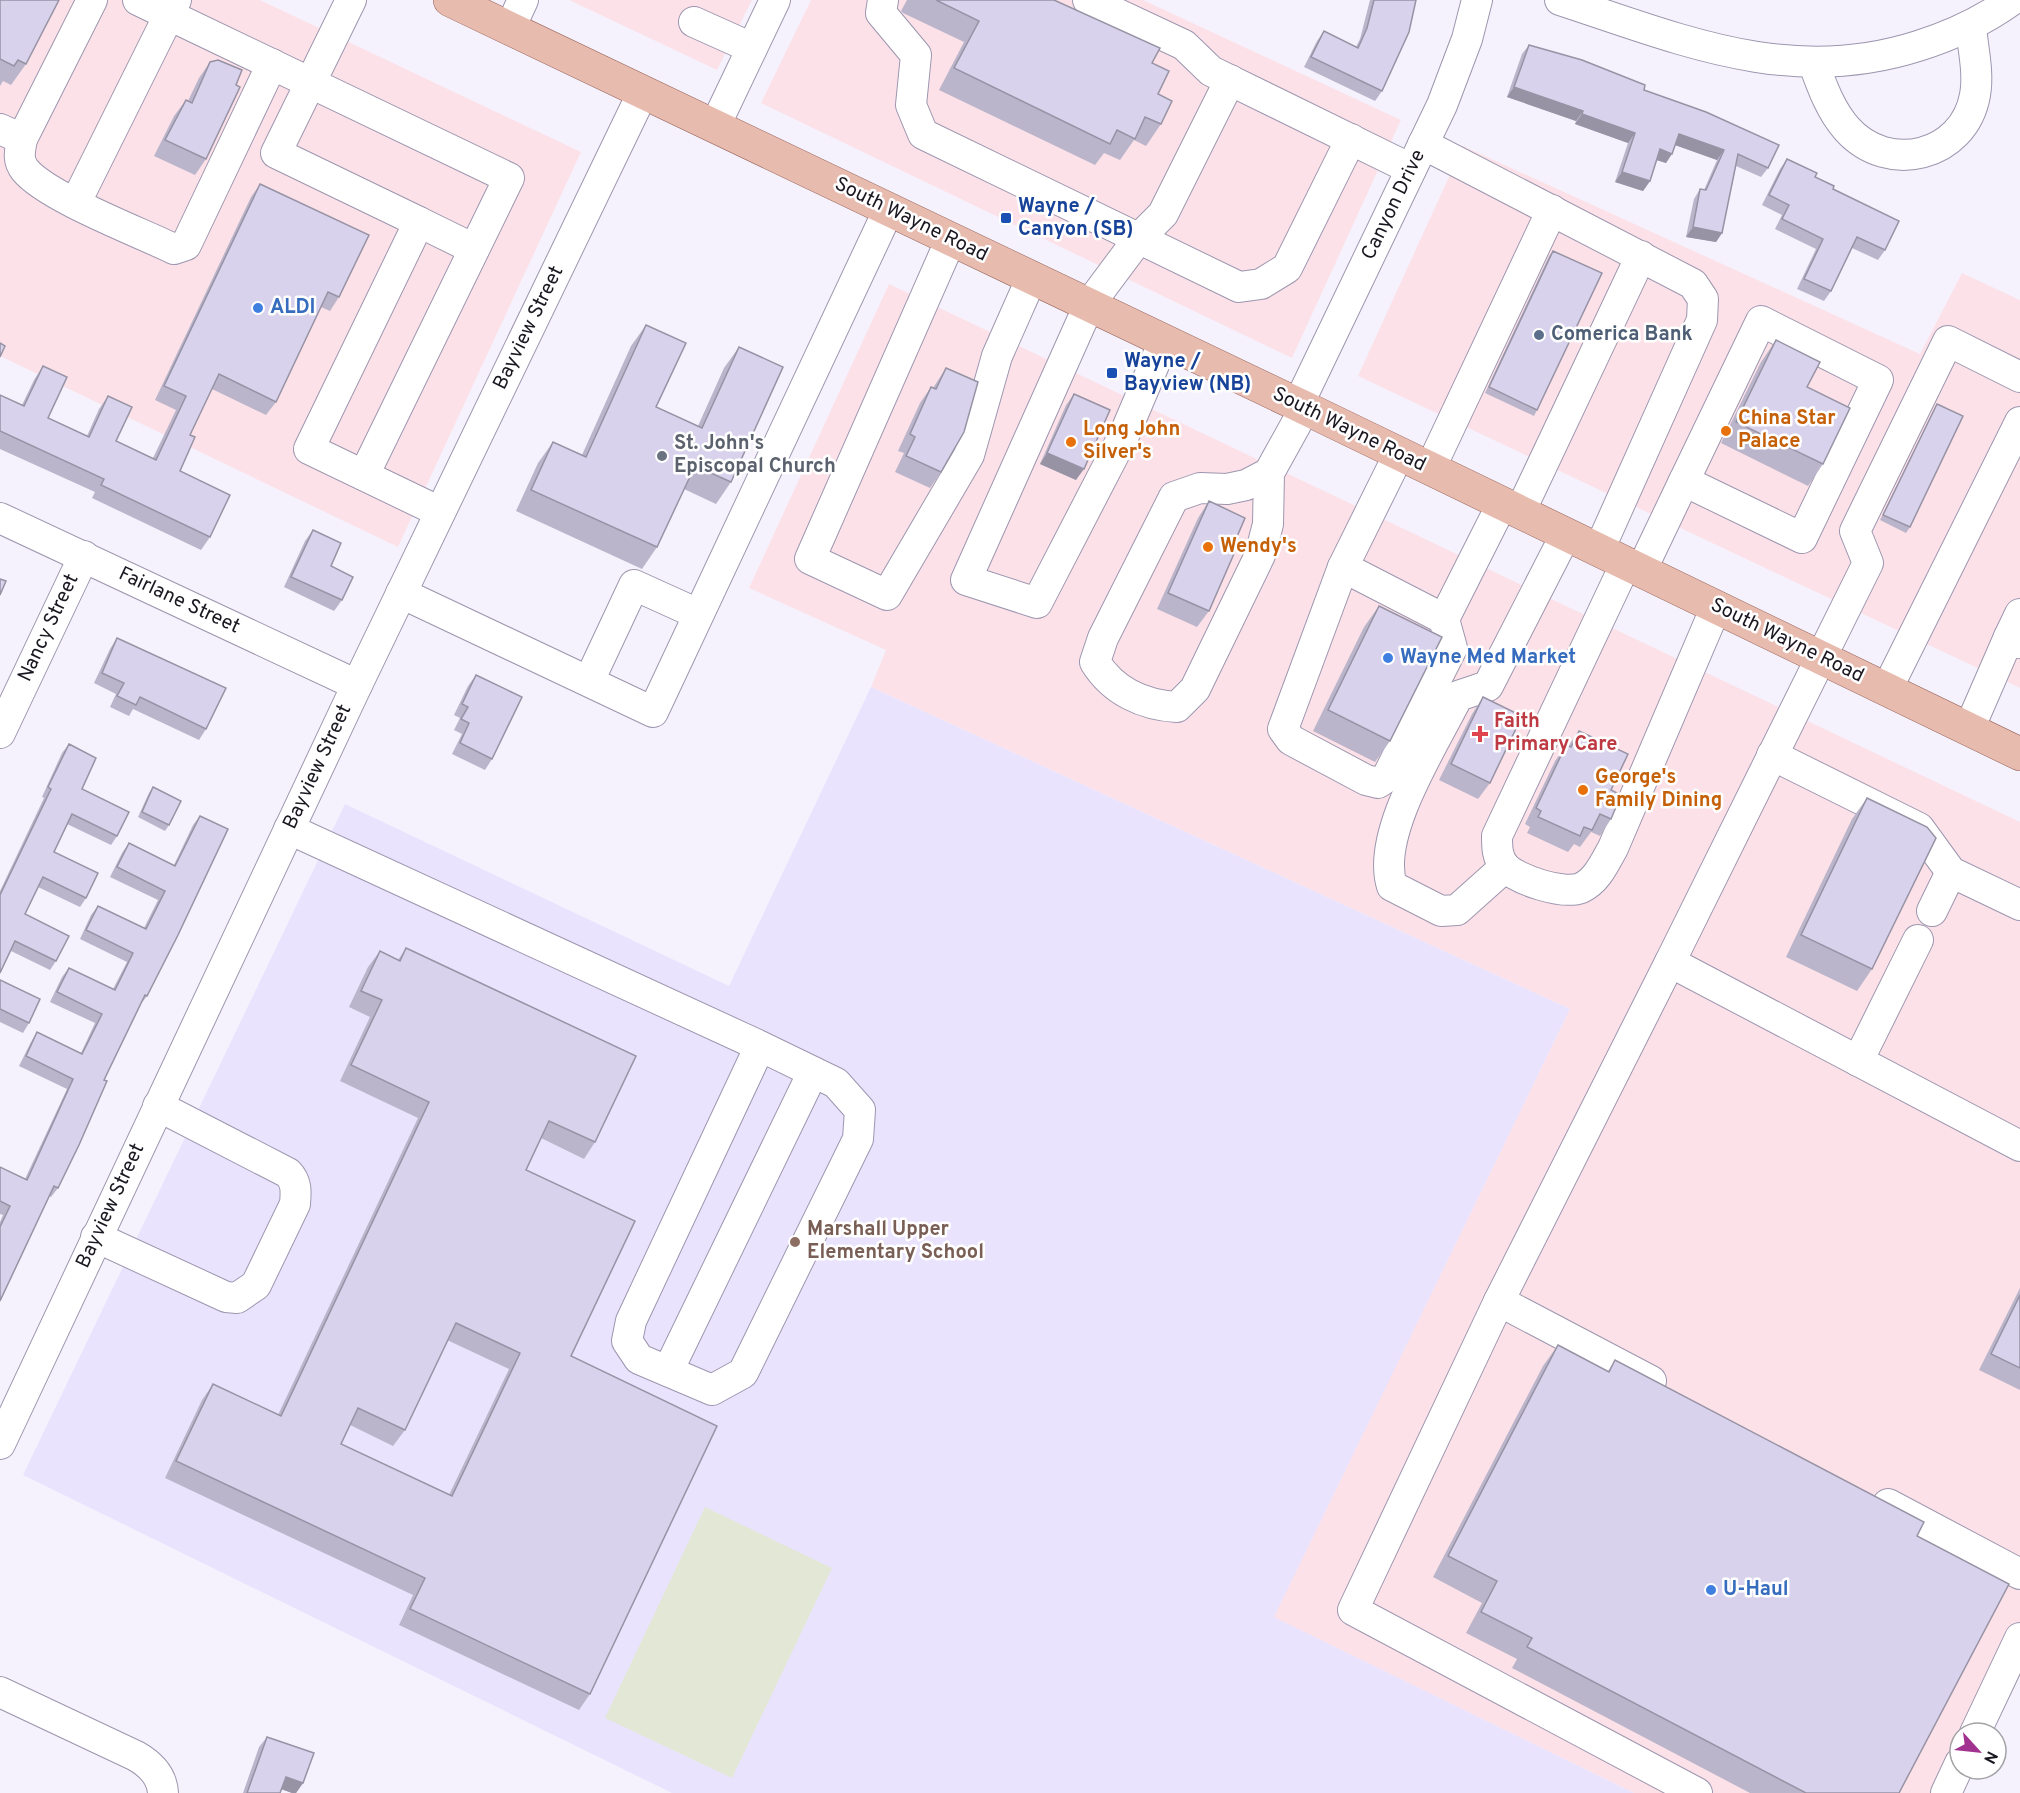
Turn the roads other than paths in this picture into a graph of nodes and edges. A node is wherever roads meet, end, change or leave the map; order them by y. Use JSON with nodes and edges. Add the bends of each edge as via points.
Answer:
{"nodes":[{"id":1,"x":92,"y":0,"type":"edge"},
{"id":2,"x":138,"y":0,"type":"edge"},
{"id":3,"x":351,"y":0,"type":"edge"},
{"id":4,"x":450,"y":0,"type":"edge"},
{"id":5,"x":775,"y":0,"type":"edge"},
{"id":6,"x":883,"y":0,"type":"edge"},
{"id":7,"x":1088,"y":0,"type":"edge"},
{"id":8,"x":1477,"y":0,"type":"edge"},
{"id":9,"x":1560,"y":0,"type":"edge"},
{"id":10,"x":2012,"y":0,"type":"edge"},
{"id":11,"x":172,"y":7,"type":"edge"},
{"id":12,"x":516,"y":14,"type":"edge"},
{"id":13,"x":694,"y":22,"type":"dead end"},
{"id":14,"x":1971,"y":27,"type":"junction"},
{"id":15,"x":752,"y":48,"type":"junction"},
{"id":16,"x":272,"y":64,"type":"junction"},
{"id":17,"x":1814,"y":64,"type":"junction"},
{"id":18,"x":1230,"y":80,"type":"junction"},
{"id":19,"x":310,"y":82,"type":"junction"},
{"id":20,"x":643,"y":93,"type":"junction"},
{"id":21,"x":715,"y":126,"type":"junction"},
{"id":22,"x":11,"y":134,"type":"edge"},
{"id":23,"x":1351,"y":139,"type":"junction"},
{"id":24,"x":1418,"y":157,"type":"junction"},
{"id":25,"x":76,"y":202,"type":"junction"},
{"id":26,"x":889,"y":209,"type":"junction"},
{"id":27,"x":1552,"y":210,"type":"junction"},
{"id":28,"x":419,"y":222,"type":"junction"},
{"id":29,"x":1139,"y":238,"type":"junction"},
{"id":30,"x":951,"y":239,"type":"junction"},
{"id":31,"x":474,"y":249,"type":"junction"},
{"id":32,"x":1641,"y":256,"type":"junction"},
{"id":33,"x":1032,"y":277,"type":"junction"},
{"id":34,"x":1089,"y":305,"type":"junction"},
{"id":35,"x":1164,"y":340,"type":"junction"},
{"id":36,"x":2020,"y":377,"type":"edge"},
{"id":37,"x":1302,"y":406,"type":"junction"},
{"id":38,"x":2020,"y":422,"type":"edge"},
{"id":39,"x":1399,"y":454,"type":"junction"},
{"id":40,"x":1430,"y":469,"type":"junction"},
{"id":41,"x":1269,"y":473,"type":"junction"},
{"id":42,"x":364,"y":476,"type":"junction"},
{"id":43,"x":1684,"y":481,"type":"junction"},
{"id":44,"x":1511,"y":508,"type":"junction"},
{"id":45,"x":440,"y":512,"type":"junction"},
{"id":46,"x":0,"y":518,"type":"edge"},
{"id":47,"x":1566,"y":534,"type":"junction"},
{"id":48,"x":84,"y":556,"type":"junction"},
{"id":49,"x":1622,"y":562,"type":"junction"},
{"id":50,"x":1343,"y":567,"type":"junction"},
{"id":51,"x":401,"y":593,"type":"junction"},
{"id":52,"x":1716,"y":607,"type":"junction"},
{"id":53,"x":698,"y":614,"type":"junction"},
{"id":54,"x":1444,"y":619,"type":"junction"},
{"id":55,"x":2016,"y":631,"type":"edge"},
{"id":56,"x":1821,"y":658,"type":"junction"},
{"id":57,"x":589,"y":681,"type":"junction"},
{"id":58,"x":357,"y":685,"type":"junction"},
{"id":59,"x":1887,"y":689,"type":"junction"},
{"id":60,"x":1969,"y":729,"type":"junction"},
{"id":61,"x":0,"y":733,"type":"edge"},
{"id":62,"x":2020,"y":754,"type":"edge"},
{"id":63,"x":1772,"y":755,"type":"junction"},
{"id":64,"x":289,"y":829,"type":"junction"},
{"id":65,"x":1505,"y":867,"type":"junction"},
{"id":66,"x":1952,"y":872,"type":"junction"},
{"id":67,"x":2020,"y":905,"type":"edge"},
{"id":68,"x":1932,"y":910,"type":"dead end"},
{"id":69,"x":1918,"y":940,"type":"dead end"},
{"id":70,"x":1670,"y":962,"type":"junction"},
{"id":71,"x":760,"y":1046,"type":"junction"},
{"id":72,"x":1858,"y":1061,"type":"junction"},
{"id":73,"x":813,"y":1072,"type":"junction"},
{"id":74,"x":158,"y":1106,"type":"junction"},
{"id":75,"x":2020,"y":1146,"type":"edge"},
{"id":76,"x":96,"y":1237,"type":"junction"},
{"id":77,"x":1499,"y":1301,"type":"junction"},
{"id":78,"x":668,"y":1371,"type":"junction"},
{"id":79,"x":1676,"y":1394,"type":"edge"},
{"id":80,"x":0,"y":1444,"type":"edge"},
{"id":81,"x":1863,"y":1491,"type":"edge"},
{"id":82,"x":2020,"y":1574,"type":"edge"},
{"id":83,"x":2020,"y":1638,"type":"edge"},
{"id":84,"x":0,"y":1692,"type":"edge"},
{"id":85,"x":1981,"y":1721,"type":"edge"},
{"id":86,"x":160,"y":1784,"type":"edge"},
{"id":87,"x":1697,"y":1793,"type":"edge"}],
"edges":[{"from":1,"to":22,"type":"street"},
{"from":2,"to":11,"type":"street"},
{"from":3,"to":19,"type":"street"},
{"from":4,"to":12,"type":"main road","name":"South Wayne Road"},
{"from":5,"to":15,"type":"street"},
{"from":6,"to":29,"type":"street","via":[[881,13],[916,55],[911,105],[923,134]]},
{"from":7,"to":18,"type":"street","via":[[1184,45],[1211,71]]},
{"from":8,"to":24,"type":"street","name":"Canyon Drive","via":[[1467,39]]},
{"from":9,"to":17,"type":"street","via":[[1690,43],[1741,55]]},
{"from":10,"to":14,"type":"street"},
{"from":11,"to":16,"type":"street"},
{"from":11,"to":25,"type":"street"},
{"from":12,"to":20,"type":"main road","name":"South Wayne Road"},
{"from":13,"to":15,"type":"street"},
{"from":14,"to":17,"type":"street","via":[[1864,60]]},
{"from":14,"to":17,"type":"street","via":[[1977,77],[1974,98],[1954,135],[1929,151],[1904,156],[1884,154],[1868,146],[1847,130],[1826,96]]},
{"from":15,"to":21,"type":"street"},
{"from":16,"to":19,"type":"street"},
{"from":16,"to":25,"type":"street","via":[[186,245],[174,249]]},
{"from":18,"to":23,"type":"street"},
{"from":18,"to":29,"type":"street","via":[[1163,214]]},
{"from":19,"to":28,"type":"street","via":[[276,153]]},
{"from":19,"to":31,"type":"street","via":[[509,178]]},
{"from":20,"to":21,"type":"main road","name":"South Wayne Road"},
{"from":20,"to":45,"type":"street","name":"Bayview Street"},
{"from":21,"to":26,"type":"main road","name":"South Wayne Road"},
{"from":22,"to":25,"type":"street","via":[[25,170],[44,187]]},
{"from":23,"to":24,"type":"street"},
{"from":23,"to":29,"type":"street","via":[[1287,268],[1261,284],[1239,286]]},
{"from":24,"to":27,"type":"street"},
{"from":24,"to":37,"type":"street","name":"Canyon Drive"},
{"from":26,"to":30,"type":"main road","name":"South Wayne Road"},
{"from":26,"to":53,"type":"street"},
{"from":27,"to":32,"type":"street"},
{"from":27,"to":40,"type":"street"},
{"from":28,"to":31,"type":"street"},
{"from":28,"to":42,"type":"street","via":[[309,448]]},
{"from":29,"to":34,"type":"street"},
{"from":30,"to":33,"type":"main road","name":"South Wayne Road"},
{"from":30,"to":33,"type":"street","via":[[810,559],[887,595],[969,455],[998,356]]},
{"from":31,"to":42,"type":"street"},
{"from":32,"to":44,"type":"street"},
{"from":32,"to":49,"type":"street","via":[[1693,284],[1703,299],[1702,320]]},
{"from":33,"to":34,"type":"main road","name":"South Wayne Road"},
{"from":34,"to":35,"type":"main road","name":"South Wayne Road"},
{"from":34,"to":35,"type":"street","via":[[966,580],[1037,603],[1125,433]]},
{"from":35,"to":37,"type":"main road","name":"South Wayne Road"},
{"from":36,"to":56,"type":"street","via":[[1948,341],[1855,531],[1868,563]]},
{"from":37,"to":39,"type":"main road","name":"South Wayne Road"},
{"from":37,"to":41,"type":"street","name":"Canyon Drive"},
{"from":38,"to":59,"type":"street"},
{"from":39,"to":40,"type":"main road","name":"South Wayne Road"},
{"from":39,"to":50,"type":"street"},
{"from":40,"to":44,"type":"main road","name":"South Wayne Road"},
{"from":41,"to":41,"type":"street","via":[[1227,489],[1200,488],[1174,497],[1103,638],[1095,662],[1118,689],[1154,706],[1177,707],[1195,689],[1260,555],[1268,524]]},
{"from":42,"to":45,"type":"street"},
{"from":43,"to":43,"type":"street","via":[[1802,538],[1878,380],[1761,321]]},
{"from":43,"to":49,"type":"street"},
{"from":44,"to":47,"type":"main road","name":"South Wayne Road"},
{"from":44,"to":54,"type":"street"},
{"from":45,"to":51,"type":"street","name":"Bayview Street"},
{"from":46,"to":48,"type":"street","name":"Fairlane Street"},
{"from":47,"to":49,"type":"main road","name":"South Wayne Road"},
{"from":47,"to":65,"type":"street","via":[[1488,687],[1458,696],[1396,820],[1387,871],[1392,886],[1441,911],[1449,911],[1457,910]]},
{"from":48,"to":58,"type":"street","name":"Fairlane Street"},
{"from":48,"to":61,"type":"street","name":"Nancy Street"},
{"from":49,"to":52,"type":"main road","name":"South Wayne Road"},
{"from":49,"to":65,"type":"street","via":[[1497,836],[1497,853]]},
{"from":50,"to":54,"type":"street"},
{"from":50,"to":54,"type":"street","via":[[1283,729],[1291,740],[1366,780],[1378,783],[1387,777],[1452,648]]},
{"from":51,"to":57,"type":"street"},
{"from":51,"to":58,"type":"street","name":"Bayview Street"},
{"from":52,"to":56,"type":"main road","name":"South Wayne Road"},
{"from":52,"to":65,"type":"street","via":[[1599,873],[1581,888],[1562,890],[1542,886]]},
{"from":53,"to":57,"type":"street","via":[[634,585]]},
{"from":53,"to":57,"type":"street","via":[[653,712]]},
{"from":55,"to":60,"type":"street"},
{"from":56,"to":59,"type":"main road","name":"South Wayne Road"},
{"from":56,"to":63,"type":"street"},
{"from":58,"to":64,"type":"street","name":"Bayview Street"},
{"from":59,"to":60,"type":"main road","name":"South Wayne Road"},
{"from":60,"to":62,"type":"main road","name":"South Wayne Road"},
{"from":63,"to":66,"type":"street","via":[[1919,828]]},
{"from":63,"to":70,"type":"street"},
{"from":64,"to":71,"type":"street"},
{"from":64,"to":74,"type":"street","name":"Bayview Street"},
{"from":66,"to":67,"type":"street"},
{"from":66,"to":68,"type":"street"},
{"from":69,"to":72,"type":"street"},
{"from":70,"to":72,"type":"street"},
{"from":70,"to":77,"type":"street"},
{"from":71,"to":73,"type":"street"},
{"from":71,"to":78,"type":"street","via":[[631,1321],[627,1341],[639,1359]]},
{"from":72,"to":75,"type":"street"},
{"from":73,"to":78,"type":"street"},
{"from":73,"to":78,"type":"street","via":[[836,1083],[860,1110],[858,1139],[743,1373],[712,1390]]},
{"from":74,"to":76,"type":"street","name":"Bayview Street"},
{"from":74,"to":76,"type":"street","via":[[288,1173],[294,1178],[295,1204],[256,1285],[237,1298],[226,1297]]},
{"from":76,"to":80,"type":"street","name":"Bayview Street"},
{"from":77,"to":79,"type":"street"},
{"from":77,"to":87,"type":"street","via":[[1353,1610]]},
{"from":81,"to":82,"type":"street"},
{"from":83,"to":85,"type":"street"},
{"from":84,"to":86,"type":"street","via":[[136,1755],[148,1763]]}]}
